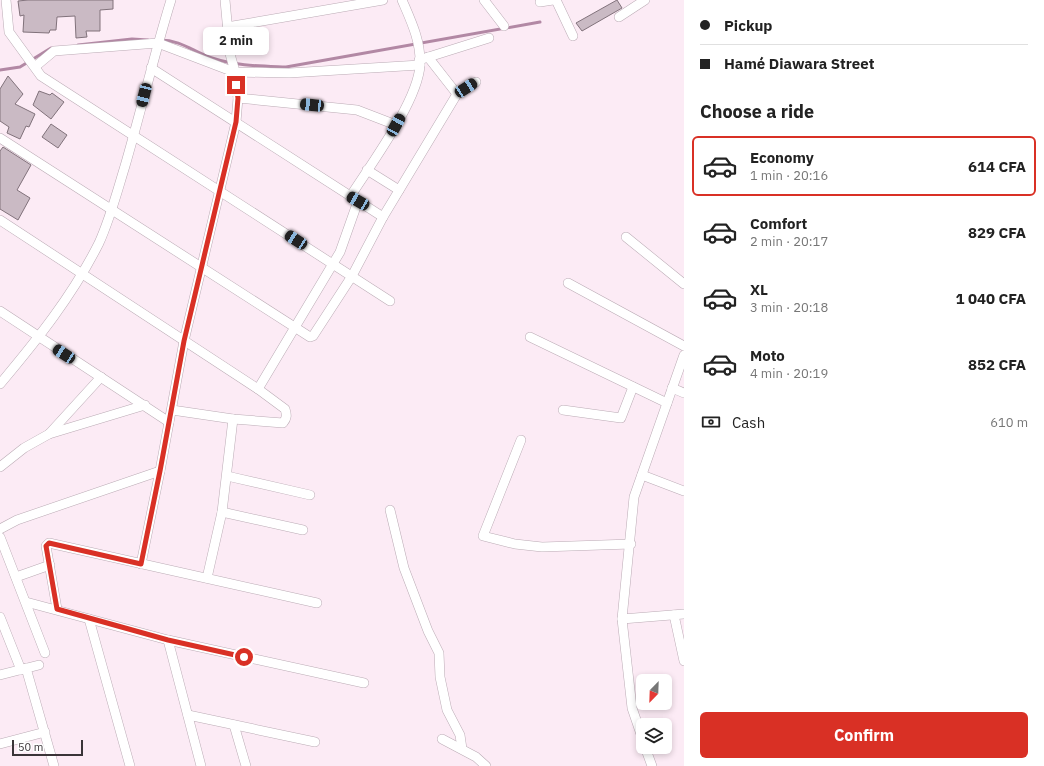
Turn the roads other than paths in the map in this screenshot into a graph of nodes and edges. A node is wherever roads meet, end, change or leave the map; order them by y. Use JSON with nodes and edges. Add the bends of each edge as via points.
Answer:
{"nodes":[{"id":1,"x":6,"y":0,"type":"edge"},
{"id":2,"x":171,"y":0,"type":"edge"},
{"id":3,"x":225,"y":0,"type":"edge"},
{"id":4,"x":383,"y":0,"type":"edge"},
{"id":5,"x":402,"y":0,"type":"edge"},
{"id":6,"x":484,"y":0,"type":"edge"},
{"id":7,"x":645,"y":0,"type":"edge"},
{"id":8,"x":549,"y":1,"type":"edge"},
{"id":9,"x":619,"y":17,"type":"dead end"},
{"id":10,"x":504,"y":26,"type":"dead end"},
{"id":11,"x":227,"y":27,"type":"junction"},
{"id":12,"x":5,"y":32,"type":"edge"},
{"id":13,"x":574,"y":36,"type":"dead end"},
{"id":14,"x":489,"y":38,"type":"dead end"},
{"id":15,"x":159,"y":39,"type":"junction"},
{"id":16,"x":422,"y":61,"type":"junction"},
{"id":17,"x":32,"y":62,"type":"junction"},
{"id":18,"x":151,"y":68,"type":"junction"},
{"id":19,"x":234,"y":70,"type":"junction"},
{"id":20,"x":476,"y":82,"type":"dead end"},
{"id":21,"x":457,"y":94,"type":"junction"},
{"id":22,"x":238,"y":98,"type":"junction"},
{"id":23,"x":236,"y":122,"type":"junction"},
{"id":24,"x":396,"y":125,"type":"junction"},
{"id":25,"x":134,"y":136,"type":"junction"},
{"id":26,"x":0,"y":138,"type":"edge"},
{"id":27,"x":367,"y":170,"type":"junction"},
{"id":28,"x":399,"y":190,"type":"junction"},
{"id":29,"x":220,"y":192,"type":"junction"},
{"id":30,"x":354,"y":199,"type":"junction"},
{"id":31,"x":112,"y":210,"type":"junction"},
{"id":32,"x":383,"y":217,"type":"junction"},
{"id":33,"x":0,"y":220,"type":"edge"},
{"id":34,"x":626,"y":237,"type":"dead end"},
{"id":35,"x":333,"y":264,"type":"junction"},
{"id":36,"x":202,"y":268,"type":"junction"},
{"id":37,"x":83,"y":275,"type":"junction"},
{"id":38,"x":352,"y":276,"type":"junction"},
{"id":39,"x":568,"y":283,"type":"dead end"},
{"id":40,"x":684,"y":284,"type":"edge"},
{"id":41,"x":390,"y":301,"type":"dead end"},
{"id":42,"x":0,"y":311,"type":"edge"},
{"id":43,"x":295,"y":328,"type":"junction"},
{"id":44,"x":530,"y":337,"type":"dead end"},
{"id":45,"x":40,"y":338,"type":"junction"},
{"id":46,"x":184,"y":341,"type":"junction"},
{"id":47,"x":684,"y":346,"type":"edge"},
{"id":48,"x":684,"y":355,"type":"edge"},
{"id":49,"x":101,"y":377,"type":"junction"},
{"id":50,"x":0,"y":384,"type":"edge"},
{"id":51,"x":633,"y":387,"type":"junction"},
{"id":52,"x":672,"y":388,"type":"junction"},
{"id":53,"x":258,"y":389,"type":"junction"},
{"id":54,"x":684,"y":393,"type":"edge"},
{"id":55,"x":667,"y":403,"type":"junction"},
{"id":56,"x":145,"y":405,"type":"junction"},
{"id":57,"x":172,"y":410,"type":"junction"},
{"id":58,"x":563,"y":410,"type":"dead end"},
{"id":59,"x":233,"y":419,"type":"junction"},
{"id":60,"x":169,"y":422,"type":"junction"},
{"id":61,"x":49,"y":434,"type":"junction"},
{"id":62,"x":521,"y":440,"type":"dead end"},
{"id":63,"x":0,"y":466,"type":"edge"},
{"id":64,"x":160,"y":471,"type":"junction"},
{"id":65,"x":642,"y":475,"type":"junction"},
{"id":66,"x":227,"y":476,"type":"junction"},
{"id":67,"x":684,"y":491,"type":"edge"},
{"id":68,"x":310,"y":495,"type":"dead end"},
{"id":69,"x":390,"y":510,"type":"dead end"},
{"id":70,"x":222,"y":512,"type":"junction"},
{"id":71,"x":0,"y":529,"type":"edge"},
{"id":72,"x":303,"y":530,"type":"dead end"},
{"id":73,"x":0,"y":537,"type":"edge"},
{"id":74,"x":631,"y":544,"type":"junction"},
{"id":75,"x":141,"y":564,"type":"junction"},
{"id":76,"x":50,"y":565,"type":"junction"},
{"id":77,"x":16,"y":577,"type":"junction"},
{"id":78,"x":207,"y":578,"type":"junction"},
{"id":79,"x":26,"y":602,"type":"junction"},
{"id":80,"x":317,"y":603,"type":"dead end"},
{"id":81,"x":57,"y":609,"type":"junction"},
{"id":82,"x":684,"y":614,"type":"edge"},
{"id":83,"x":674,"y":615,"type":"junction"},
{"id":84,"x":0,"y":617,"type":"edge"},
{"id":85,"x":88,"y":619,"type":"junction"},
{"id":86,"x":622,"y":619,"type":"junction"},
{"id":87,"x":168,"y":640,"type":"junction"},
{"id":88,"x":45,"y":653,"type":"dead end"},
{"id":89,"x":684,"y":661,"type":"edge"},
{"id":90,"x":39,"y":665,"type":"dead end"},
{"id":91,"x":24,"y":669,"type":"junction"},
{"id":92,"x":0,"y":675,"type":"edge"},
{"id":93,"x":364,"y":683,"type":"dead end"},
{"id":94,"x":188,"y":715,"type":"junction"},
{"id":95,"x":636,"y":720,"type":"edge"},
{"id":96,"x":234,"y":725,"type":"junction"},
{"id":97,"x":45,"y":732,"type":"junction"},
{"id":98,"x":442,"y":739,"type":"dead end"},
{"id":99,"x":315,"y":742,"type":"dead end"},
{"id":100,"x":0,"y":744,"type":"edge"},
{"id":101,"x":462,"y":749,"type":"junction"},
{"id":102,"x":648,"y":754,"type":"edge"},
{"id":103,"x":54,"y":766,"type":"edge"},
{"id":104,"x":130,"y":766,"type":"edge"},
{"id":105,"x":201,"y":766,"type":"edge"},
{"id":106,"x":246,"y":766,"type":"edge"},
{"id":107,"x":486,"y":766,"type":"edge"},
{"id":108,"x":652,"y":766,"type":"edge"}],
"edges":[{"from":1,"to":12,"type":"street"},
{"from":2,"to":15,"type":"street"},
{"from":3,"to":11,"type":"street"},
{"from":4,"to":11,"type":"street"},
{"from":5,"to":16,"type":"street","via":[[417,37]]},
{"from":6,"to":10,"type":"street"},
{"from":7,"to":9,"type":"street"},
{"from":8,"to":13,"type":"street"},
{"from":11,"to":19,"type":"street"},
{"from":12,"to":17,"type":"street"},
{"from":14,"to":16,"type":"street"},
{"from":15,"to":17,"type":"street","via":[[54,51]]},
{"from":15,"to":18,"type":"street"},
{"from":15,"to":19,"type":"street"},
{"from":16,"to":19,"type":"street","via":[[289,73]]},
{"from":16,"to":21,"type":"street"},
{"from":16,"to":24,"type":"street","via":[[410,100]]},
{"from":17,"to":25,"type":"street","via":[[41,76]]},
{"from":18,"to":23,"type":"street"},
{"from":18,"to":25,"type":"street"},
{"from":19,"to":22,"type":"street"},
{"from":20,"to":21,"type":"street"},
{"from":21,"to":28,"type":"street"},
{"from":22,"to":23,"type":"street"},
{"from":22,"to":24,"type":"street","via":[[357,110]]},
{"from":23,"to":29,"type":"street"},
{"from":23,"to":30,"type":"street"},
{"from":24,"to":27,"type":"street"},
{"from":25,"to":29,"type":"street"},
{"from":25,"to":31,"type":"street"},
{"from":26,"to":31,"type":"street"},
{"from":27,"to":28,"type":"street"},
{"from":27,"to":30,"type":"street"},
{"from":28,"to":32,"type":"street"},
{"from":29,"to":35,"type":"street"},
{"from":29,"to":36,"type":"street"},
{"from":30,"to":32,"type":"street"},
{"from":30,"to":35,"type":"street","via":[[340,252]]},
{"from":31,"to":36,"type":"street"},
{"from":31,"to":37,"type":"street"},
{"from":32,"to":38,"type":"street"},
{"from":33,"to":37,"type":"street"},
{"from":34,"to":40,"type":"street"},
{"from":35,"to":38,"type":"street"},
{"from":35,"to":43,"type":"street"},
{"from":36,"to":43,"type":"street"},
{"from":36,"to":46,"type":"street"},
{"from":37,"to":45,"type":"street"},
{"from":37,"to":46,"type":"street"},
{"from":38,"to":41,"type":"street"},
{"from":38,"to":43,"type":"street","via":[[313,336],[307,336]]},
{"from":39,"to":47,"type":"street"},
{"from":42,"to":45,"type":"street"},
{"from":43,"to":53,"type":"street"},
{"from":44,"to":51,"type":"street"},
{"from":45,"to":49,"type":"street"},
{"from":45,"to":50,"type":"street"},
{"from":46,"to":53,"type":"street"},
{"from":46,"to":57,"type":"street"},
{"from":48,"to":52,"type":"street"},
{"from":49,"to":56,"type":"street"},
{"from":49,"to":61,"type":"street"},
{"from":51,"to":55,"type":"street"},
{"from":51,"to":58,"type":"street","via":[[621,418]]},
{"from":52,"to":54,"type":"street"},
{"from":52,"to":55,"type":"street"},
{"from":53,"to":59,"type":"street","via":[[285,409],[286,419],[282,423]]},
{"from":55,"to":65,"type":"street"},
{"from":56,"to":60,"type":"street"},
{"from":56,"to":61,"type":"street"},
{"from":57,"to":59,"type":"street"},
{"from":57,"to":60,"type":"street"},
{"from":59,"to":66,"type":"street"},
{"from":60,"to":64,"type":"street"},
{"from":61,"to":63,"type":"street"},
{"from":62,"to":74,"type":"street","via":[[484,536],[515,544],[542,547]]},
{"from":64,"to":71,"type":"street","via":[[17,520]]},
{"from":64,"to":75,"type":"street"},
{"from":65,"to":67,"type":"street"},
{"from":65,"to":74,"type":"street","via":[[634,497]]},
{"from":66,"to":68,"type":"street"},
{"from":66,"to":70,"type":"street"},
{"from":69,"to":101,"type":"street","via":[[404,568],[438,653],[447,710],[460,735]]},
{"from":70,"to":72,"type":"street"},
{"from":70,"to":78,"type":"street"},
{"from":73,"to":77,"type":"street"},
{"from":74,"to":86,"type":"street"},
{"from":75,"to":76,"type":"street","via":[[49,543],[46,546]]},
{"from":75,"to":78,"type":"street"},
{"from":76,"to":77,"type":"street"},
{"from":76,"to":81,"type":"street"},
{"from":77,"to":79,"type":"street"},
{"from":78,"to":80,"type":"street"},
{"from":79,"to":81,"type":"street"},
{"from":79,"to":88,"type":"street"},
{"from":81,"to":85,"type":"street"},
{"from":82,"to":83,"type":"street"},
{"from":83,"to":86,"type":"street"},
{"from":83,"to":89,"type":"street"},
{"from":84,"to":91,"type":"street"},
{"from":85,"to":87,"type":"street"},
{"from":85,"to":104,"type":"street"},
{"from":86,"to":95,"type":"street","via":[[632,708]]},
{"from":87,"to":93,"type":"street"},
{"from":87,"to":94,"type":"street"},
{"from":90,"to":91,"type":"street"},
{"from":91,"to":92,"type":"street"},
{"from":91,"to":97,"type":"street"},
{"from":94,"to":96,"type":"street"},
{"from":94,"to":105,"type":"street"},
{"from":96,"to":99,"type":"street"},
{"from":96,"to":106,"type":"street"},
{"from":97,"to":100,"type":"street"},
{"from":97,"to":103,"type":"street"},
{"from":98,"to":101,"type":"street"},
{"from":101,"to":107,"type":"street"},
{"from":102,"to":108,"type":"street"}]}
